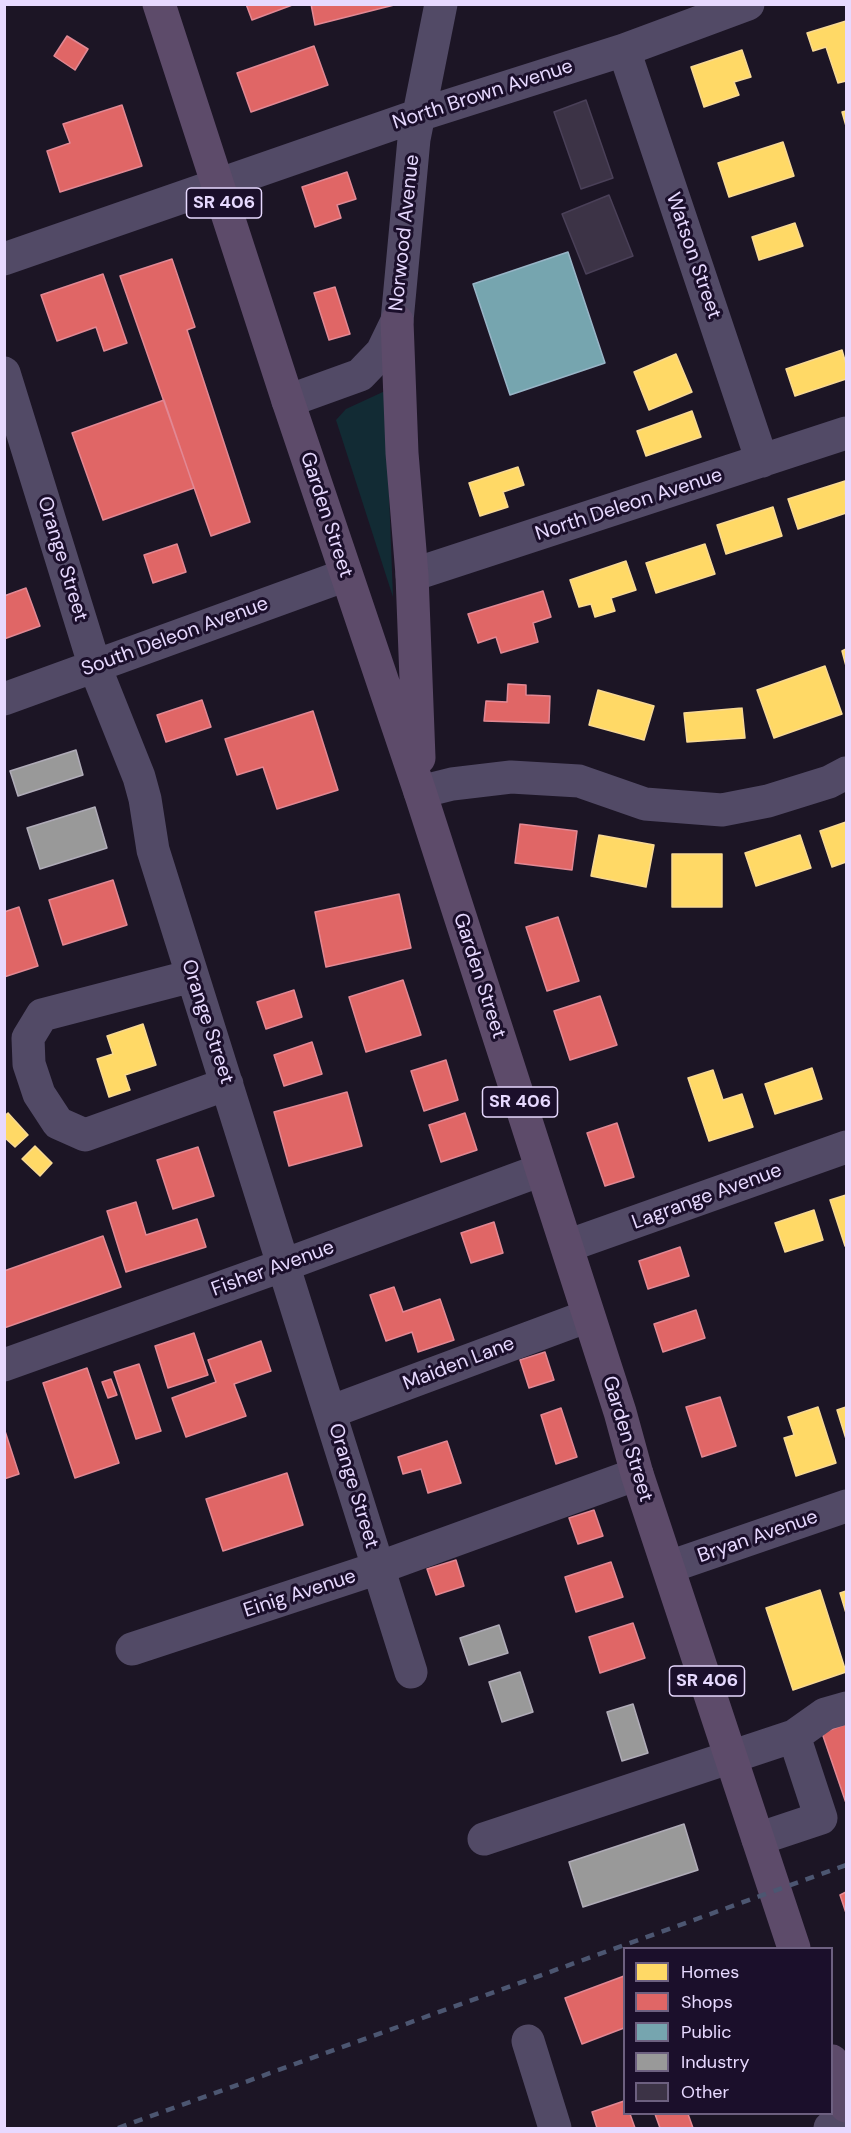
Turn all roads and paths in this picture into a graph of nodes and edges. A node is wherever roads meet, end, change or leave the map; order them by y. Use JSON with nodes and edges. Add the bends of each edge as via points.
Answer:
{"nodes":[{"id":1,"x":159,"y":4,"type":"edge"},
{"id":2,"x":441,"y":4,"type":"edge"},
{"id":3,"x":748,"y":4,"type":"edge"},
{"id":4,"x":624,"y":50,"type":"junction"},
{"id":5,"x":419,"y":115,"type":"junction"},
{"id":6,"x":218,"y":184,"type":"junction"},
{"id":7,"x":4,"y":259,"type":"edge"},
{"id":8,"x":397,"y":321,"type":"junction"},
{"id":9,"x":4,"y":373,"type":"edge"},
{"id":10,"x":288,"y":401,"type":"junction"},
{"id":11,"x":846,"y":433,"type":"edge"},
{"id":12,"x":762,"y":461,"type":"junction"},
{"id":13,"x":346,"y":574,"type":"junction"},
{"id":14,"x":412,"y":575,"type":"junction"},
{"id":15,"x":95,"y":667,"type":"junction"},
{"id":16,"x":4,"y":699,"type":"edge"},
{"id":17,"x":846,"y":773,"type":"edge"},
{"id":18,"x":420,"y":792,"type":"junction"},
{"id":19,"x":192,"y":976,"type":"junction"},
{"id":20,"x":227,"y":1084,"type":"junction"},
{"id":21,"x":846,"y":1147,"type":"edge"},
{"id":22,"x":541,"y":1170,"type":"junction"},
{"id":23,"x":567,"y":1246,"type":"junction"},
{"id":24,"x":284,"y":1265,"type":"junction"},
{"id":25,"x":588,"y":1316,"type":"junction"},
{"id":26,"x":4,"y":1365,"type":"edge"},
{"id":27,"x":330,"y":1412,"type":"junction"},
{"id":28,"x":637,"y":1474,"type":"junction"},
{"id":29,"x":846,"y":1506,"type":"edge"},
{"id":30,"x":669,"y":1567,"type":"junction"},
{"id":31,"x":378,"y":1568,"type":"junction"},
{"id":32,"x":132,"y":1649,"type":"dead end"},
{"id":33,"x":411,"y":1672,"type":"dead end"},
{"id":34,"x":846,"y":1708,"type":"edge"},
{"id":35,"x":794,"y":1736,"type":"junction"},
{"id":36,"x":731,"y":1756,"type":"junction"},
{"id":37,"x":484,"y":1839,"type":"dead end"},
{"id":38,"x":758,"y":1839,"type":"junction"},
{"id":39,"x":794,"y":1947,"type":"edge"},
{"id":40,"x":528,"y":2042,"type":"dead end"},
{"id":41,"x":833,"y":2067,"type":"edge"},
{"id":42,"x":846,"y":2106,"type":"edge"},
{"id":43,"x":846,"y":2123,"type":"edge"},
{"id":44,"x":555,"y":2128,"type":"edge"},
{"id":45,"x":830,"y":2128,"type":"edge"}],
"edges":[{"from":1,"to":6,"type":"main road","name":"Garden Street","number":"SR 406"},
{"from":2,"to":5,"type":"street","name":"Norwood Avenue"},
{"from":3,"to":4,"type":"street","name":"North Brown Avenue"},
{"from":4,"to":5,"type":"street","name":"North Brown Avenue"},
{"from":4,"to":12,"type":"street","name":"Watson Street"},
{"from":5,"to":6,"type":"street","name":"North Brown Avenue"},
{"from":5,"to":8,"type":"street","name":"Norwood Avenue"},
{"from":6,"to":7,"type":"street","name":"North Brown Avenue"},
{"from":6,"to":10,"type":"main road","name":"Garden Street","number":"SR 406"},
{"from":8,"to":10,"type":"street","name":"Norwood Avenue","via":[[382,352],[360,375]]},
{"from":8,"to":14,"type":"main road"},
{"from":9,"to":15,"type":"street","name":"Orange Street"},
{"from":10,"to":13,"type":"main road","name":"Garden Street","number":"SR 406"},
{"from":11,"to":12,"type":"street","name":"North Deleon Avenue"},
{"from":12,"to":14,"type":"street","name":"North Deleon Avenue"},
{"from":13,"to":15,"type":"street","name":"South Deleon Avenue"},
{"from":13,"to":18,"type":"main road","name":"Garden Street","number":"SR 406"},
{"from":14,"to":18,"type":"main road"},
{"from":15,"to":16,"type":"street","name":"South Deleon Avenue"},
{"from":15,"to":19,"type":"street","name":"Orange Street","via":[[139,777],[153,850]]},
{"from":17,"to":18,"type":"street","via":[[768,801],[722,810],[645,804],[568,780],[512,777]]},
{"from":18,"to":22,"type":"main road","name":"Garden Street","number":"SR 406"},
{"from":19,"to":20,"type":"street","name":"Orange Street"},
{"from":19,"to":20,"type":"street","via":[[42,1015],[28,1038],[29,1064],[39,1094],[58,1123],[85,1135]]},
{"from":20,"to":24,"type":"street","name":"Orange Street"},
{"from":21,"to":23,"type":"street","name":"Lagrange Avenue"},
{"from":22,"to":23,"type":"main road","name":"Garden Street","number":"SR 406"},
{"from":22,"to":24,"type":"street","name":"Fisher Avenue"},
{"from":23,"to":25,"type":"main road","name":"Garden Street","number":"SR 406"},
{"from":24,"to":26,"type":"street","name":"Fisher Avenue"},
{"from":24,"to":27,"type":"street","name":"Orange Street"},
{"from":25,"to":27,"type":"street","name":"Maiden Lane"},
{"from":25,"to":28,"type":"main road","name":"Garden Street","number":"SR 406"},
{"from":27,"to":31,"type":"street","name":"Orange Street"},
{"from":28,"to":30,"type":"main road","name":"Garden Street","number":"SR 406"},
{"from":28,"to":31,"type":"street","name":"Einig Avenue"},
{"from":29,"to":30,"type":"street","name":"Bryan Avenue"},
{"from":30,"to":36,"type":"main road","name":"Garden Street","number":"SR 406"},
{"from":31,"to":32,"type":"street","name":"Einig Avenue"},
{"from":31,"to":33,"type":"street","name":"Orange Street"},
{"from":34,"to":35,"type":"street","via":[[825,1714]]},
{"from":35,"to":36,"type":"street"},
{"from":35,"to":38,"type":"street","via":[[821,1818]]},
{"from":36,"to":37,"type":"street"},
{"from":36,"to":38,"type":"main road","name":"Garden Street","number":"SR 406"},
{"from":38,"to":39,"type":"main road","name":"Garden Street","number":"SR 406"},
{"from":40,"to":44,"type":"street"},
{"from":41,"to":42,"type":"main road"},
{"from":43,"to":45,"type":"street"}]}
